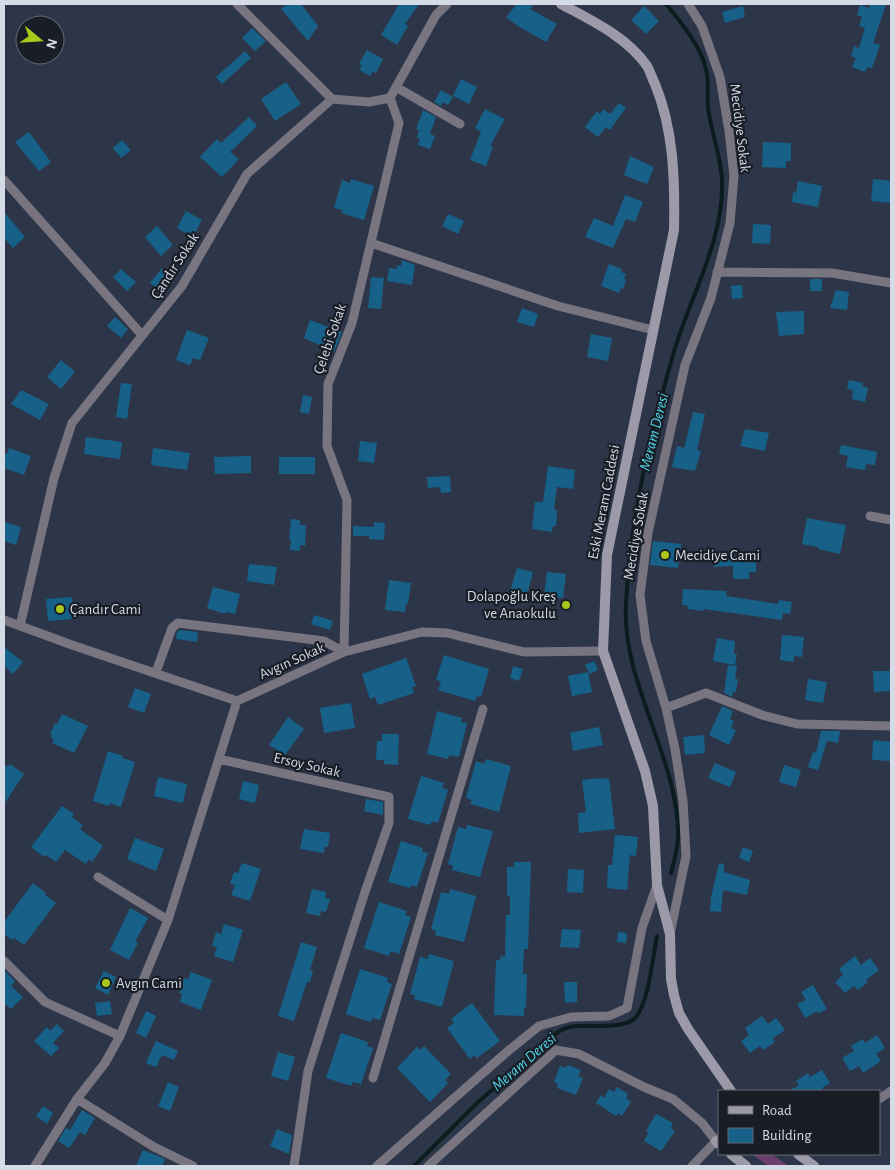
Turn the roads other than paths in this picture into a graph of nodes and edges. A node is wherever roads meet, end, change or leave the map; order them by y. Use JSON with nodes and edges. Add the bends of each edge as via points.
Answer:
{"nodes":[{"id":1,"x":237,"y":4,"type":"edge"},
{"id":2,"x":447,"y":4,"type":"edge"},
{"id":3,"x":561,"y":4,"type":"edge"},
{"id":4,"x":688,"y":4,"type":"edge"},
{"id":5,"x":396,"y":86,"type":"junction"},
{"id":6,"x":390,"y":98,"type":"junction"},
{"id":7,"x":332,"y":99,"type":"junction"},
{"id":8,"x":460,"y":124,"type":"dead end"},
{"id":9,"x":4,"y":180,"type":"edge"},
{"id":10,"x":371,"y":243,"type":"junction"},
{"id":11,"x":717,"y":272,"type":"junction"},
{"id":12,"x":891,"y":283,"type":"edge"},
{"id":13,"x":653,"y":330,"type":"junction"},
{"id":14,"x":142,"y":335,"type":"junction"},
{"id":15,"x":870,"y":516,"type":"dead end"},
{"id":16,"x":891,"y":520,"type":"edge"},
{"id":17,"x":4,"y":620,"type":"edge"},
{"id":18,"x":20,"y":626,"type":"junction"},
{"id":19,"x":603,"y":651,"type":"junction"},
{"id":20,"x":344,"y":652,"type":"junction"},
{"id":21,"x":156,"y":672,"type":"junction"},
{"id":22,"x":237,"y":701,"type":"junction"},
{"id":23,"x":666,"y":708,"type":"junction"},
{"id":24,"x":483,"y":709,"type":"dead end"},
{"id":25,"x":891,"y":726,"type":"edge"},
{"id":26,"x":219,"y":759,"type":"junction"},
{"id":27,"x":98,"y":877,"type":"dead end"},
{"id":28,"x":657,"y":885,"type":"junction"},
{"id":29,"x":168,"y":920,"type":"junction"},
{"id":30,"x":670,"y":934,"type":"junction"},
{"id":31,"x":4,"y":961,"type":"edge"},
{"id":32,"x":120,"y":1036,"type":"junction"},
{"id":33,"x":373,"y":1078,"type":"dead end"},
{"id":34,"x":730,"y":1090,"type":"edge"},
{"id":35,"x":891,"y":1092,"type":"edge"},
{"id":36,"x":880,"y":1098,"type":"edge"},
{"id":37,"x":77,"y":1099,"type":"junction"},
{"id":38,"x":718,"y":1141,"type":"edge"},
{"id":39,"x":731,"y":1155,"type":"edge"},
{"id":40,"x":800,"y":1155,"type":"edge"},
{"id":41,"x":811,"y":1161,"type":"edge"},
{"id":42,"x":35,"y":1166,"type":"edge"},
{"id":43,"x":193,"y":1166,"type":"edge"},
{"id":44,"x":294,"y":1166,"type":"edge"},
{"id":45,"x":377,"y":1166,"type":"edge"},
{"id":46,"x":428,"y":1166,"type":"edge"},
{"id":47,"x":692,"y":1166,"type":"edge"},
{"id":48,"x":746,"y":1166,"type":"edge"}],
"edges":[{"from":1,"to":7,"type":"street"},
{"from":2,"to":5,"type":"street","via":[[436,15]]},
{"from":3,"to":13,"type":"street","name":"Eski Meram Caddesi","via":[[627,45],[647,67],[660,97],[675,180],[674,230]]},
{"from":4,"to":11,"type":"street","name":"Mecidiye Sokak","via":[[702,26],[720,77],[734,176],[730,223]]},
{"from":5,"to":6,"type":"street"},
{"from":5,"to":8,"type":"street"},
{"from":6,"to":7,"type":"street","via":[[369,102]]},
{"from":6,"to":10,"type":"street","name":"Çelebi Sokak","via":[[399,124]]},
{"from":7,"to":14,"type":"street","name":"Çandır Sokak","via":[[247,174],[182,286]]},
{"from":9,"to":14,"type":"street"},
{"from":10,"to":13,"type":"street","via":[[558,306]]},
{"from":10,"to":20,"type":"street","name":"Çelebi Sokak","via":[[352,323],[328,384],[327,446],[347,500]]},
{"from":11,"to":12,"type":"street","via":[[832,273]]},
{"from":11,"to":23,"type":"street","name":"Mecidiye Sokak","via":[[711,298],[685,366],[648,533],[640,595],[646,641]]},
{"from":13,"to":19,"type":"street","name":"Eski Meram Caddesi","via":[[607,555]]},
{"from":14,"to":18,"type":"street","name":"Çandır Sokak","via":[[72,423],[54,478]]},
{"from":15,"to":16,"type":"street"},
{"from":17,"to":18,"type":"street"},
{"from":18,"to":21,"type":"street"},
{"from":19,"to":20,"type":"street","name":"Avgın Sokak","via":[[524,652],[447,633],[422,632]]},
{"from":19,"to":28,"type":"street","name":"Eski Meram Caddesi","via":[[650,788],[654,806]]},
{"from":20,"to":21,"type":"street","via":[[324,641],[178,623],[172,628]]},
{"from":20,"to":22,"type":"street","name":"Avgın Sokak"},
{"from":21,"to":22,"type":"street"},
{"from":22,"to":26,"type":"street"},
{"from":23,"to":25,"type":"street","via":[[706,693],[762,715],[797,724]]},
{"from":23,"to":30,"type":"street","name":"Mecidiye Sokak","via":[[684,801],[686,856]]},
{"from":24,"to":33,"type":"street"},
{"from":26,"to":29,"type":"street"},
{"from":26,"to":44,"type":"street","name":"Ersoy Sokak","via":[[389,797],[389,824],[308,1071]]},
{"from":27,"to":29,"type":"street"},
{"from":28,"to":30,"type":"street","name":"Eski Meram Caddesi"},
{"from":28,"to":45,"type":"street","via":[[642,928],[627,1008],[609,1016],[571,1017],[539,1026]]},
{"from":29,"to":32,"type":"street"},
{"from":30,"to":34,"type":"street","name":"Eski Meram Caddesi","via":[[671,979],[679,1013]]},
{"from":31,"to":32,"type":"street","via":[[45,1002]]},
{"from":32,"to":37,"type":"street","via":[[105,1064]]},
{"from":35,"to":36,"type":"street"},
{"from":37,"to":42,"type":"street"},
{"from":37,"to":43,"type":"street","via":[[154,1147]]},
{"from":38,"to":46,"type":"street","via":[[702,1123],[673,1100],[579,1054],[556,1050]]},
{"from":38,"to":47,"type":"street"},
{"from":39,"to":48,"type":"street"},
{"from":40,"to":41,"type":"street"}]}
